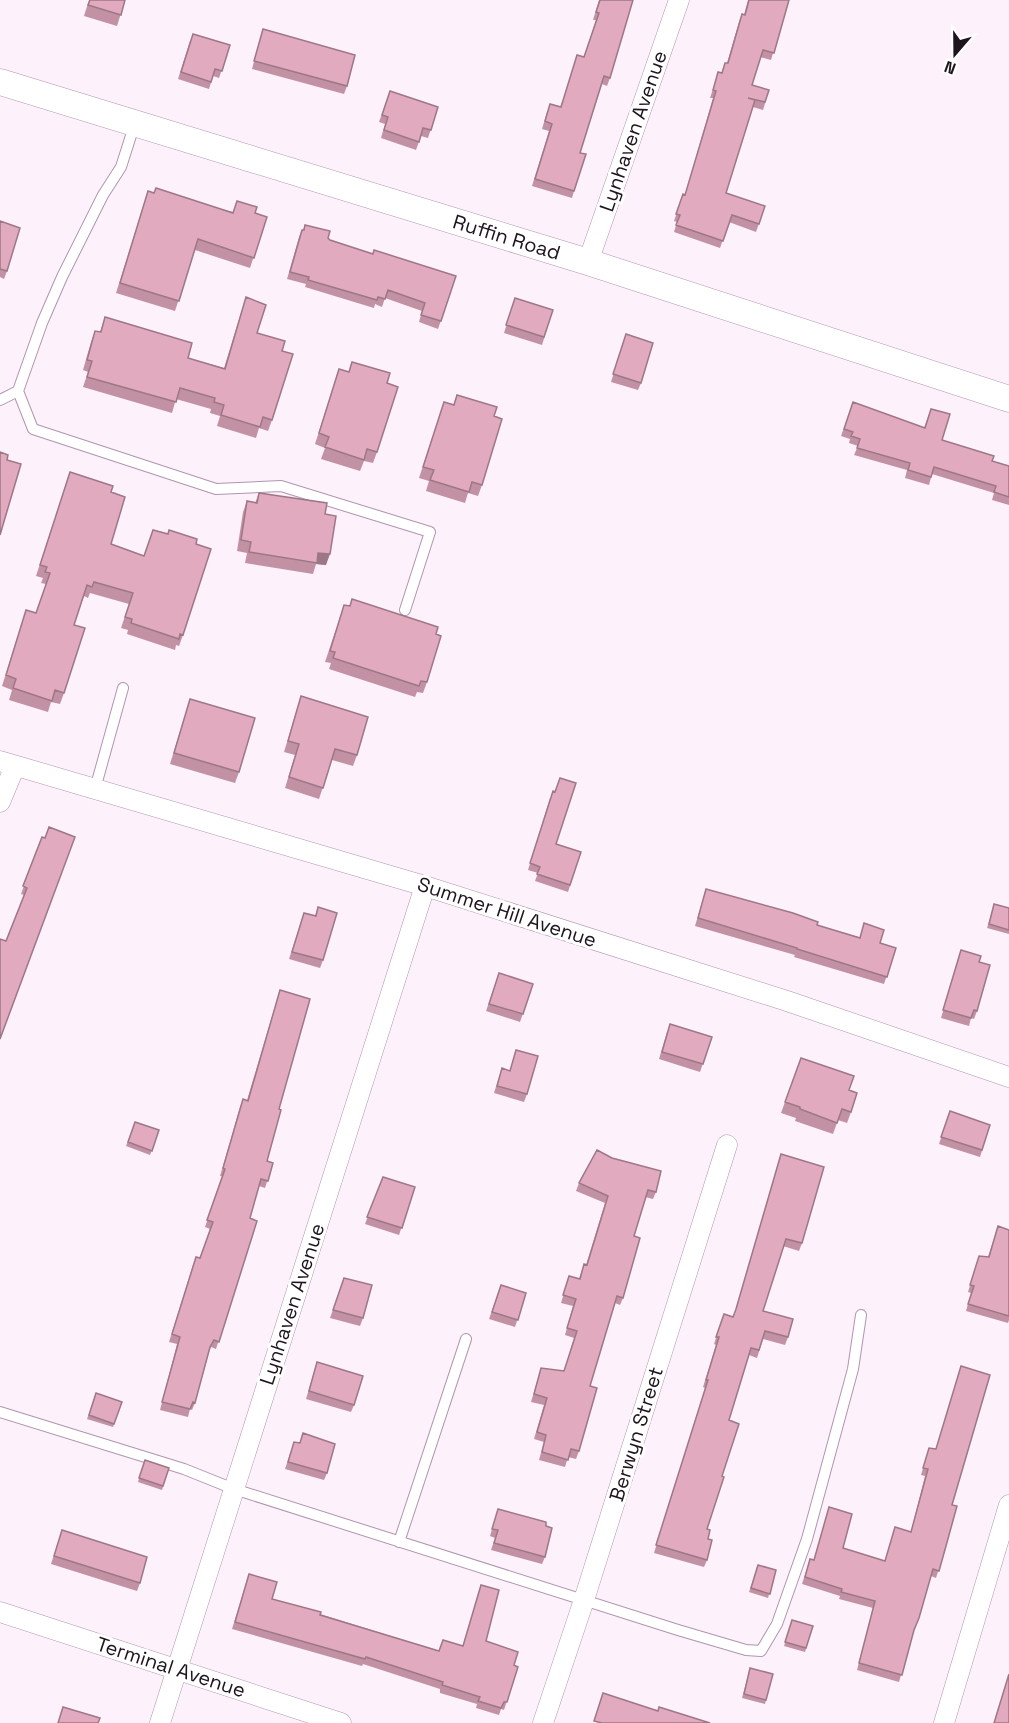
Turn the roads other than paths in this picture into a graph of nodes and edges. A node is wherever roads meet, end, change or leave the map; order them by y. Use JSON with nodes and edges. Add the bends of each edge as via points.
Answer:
{"nodes":[{"id":1,"x":679,"y":0,"type":"edge"},
{"id":2,"x":0,"y":82,"type":"edge"},
{"id":3,"x":135,"y":123,"type":"junction"},
{"id":4,"x":588,"y":262,"type":"junction"},
{"id":5,"x":18,"y":391,"type":"junction"},
{"id":6,"x":1009,"y":399,"type":"edge"},
{"id":7,"x":0,"y":400,"type":"edge"},
{"id":8,"x":405,"y":610,"type":"dead end"},
{"id":9,"x":123,"y":688,"type":"dead end"},
{"id":10,"x":8,"y":763,"type":"edge"},
{"id":11,"x":95,"y":789,"type":"junction"},
{"id":12,"x":0,"y":802,"type":"edge"},
{"id":13,"x":425,"y":886,"type":"junction"},
{"id":14,"x":1009,"y":1077,"type":"edge"},
{"id":15,"x":728,"y":1145,"type":"dead end"},
{"id":16,"x":861,"y":1315,"type":"dead end"},
{"id":17,"x":466,"y":1339,"type":"dead end"},
{"id":18,"x":0,"y":1412,"type":"edge"},
{"id":19,"x":234,"y":1489,"type":"junction"},
{"id":20,"x":1009,"y":1505,"type":"edge"},
{"id":21,"x":399,"y":1542,"type":"junction"},
{"id":22,"x":584,"y":1600,"type":"junction"},
{"id":23,"x":0,"y":1612,"type":"edge"},
{"id":24,"x":177,"y":1668,"type":"junction"},
{"id":25,"x":159,"y":1723,"type":"edge"},
{"id":26,"x":341,"y":1723,"type":"edge"},
{"id":27,"x":543,"y":1723,"type":"edge"},
{"id":28,"x":944,"y":1723,"type":"edge"}],
"edges":[{"from":1,"to":4,"type":"street","name":"Lynhaven Avenue"},
{"from":2,"to":3,"type":"street","name":"Ruffin Road"},
{"from":3,"to":4,"type":"street","name":"Ruffin Road"},
{"from":3,"to":5,"type":"lane","via":[[121,167],[62,277]]},
{"from":4,"to":6,"type":"street","name":"Ruffin Road"},
{"from":5,"to":7,"type":"lane"},
{"from":5,"to":8,"type":"lane","via":[[33,429],[216,489],[281,486],[430,532]]},
{"from":9,"to":11,"type":"lane"},
{"from":10,"to":11,"type":"street","name":"Summer Hill Avenue"},
{"from":10,"to":12,"type":"street"},
{"from":11,"to":13,"type":"street","name":"Summer Hill Avenue"},
{"from":13,"to":14,"type":"street","name":"Summer Hill Avenue","via":[[787,1001]]},
{"from":13,"to":19,"type":"street","name":"Lynhaven Avenue"},
{"from":15,"to":22,"type":"street","name":"Berwyn Street"},
{"from":16,"to":22,"type":"lane","via":[[853,1369],[807,1539],[777,1624],[761,1651],[746,1650]]},
{"from":17,"to":21,"type":"lane"},
{"from":18,"to":19,"type":"lane","via":[[184,1469]]},
{"from":19,"to":21,"type":"lane"},
{"from":19,"to":24,"type":"street","name":"Lynhaven Avenue"},
{"from":20,"to":28,"type":"street"},
{"from":21,"to":22,"type":"lane"},
{"from":22,"to":27,"type":"street","name":"Berwyn Street"},
{"from":23,"to":24,"type":"street","name":"Terminal Avenue"},
{"from":24,"to":25,"type":"street","name":"Lynhaven Avenue"},
{"from":24,"to":26,"type":"street","name":"Terminal Avenue"}]}
